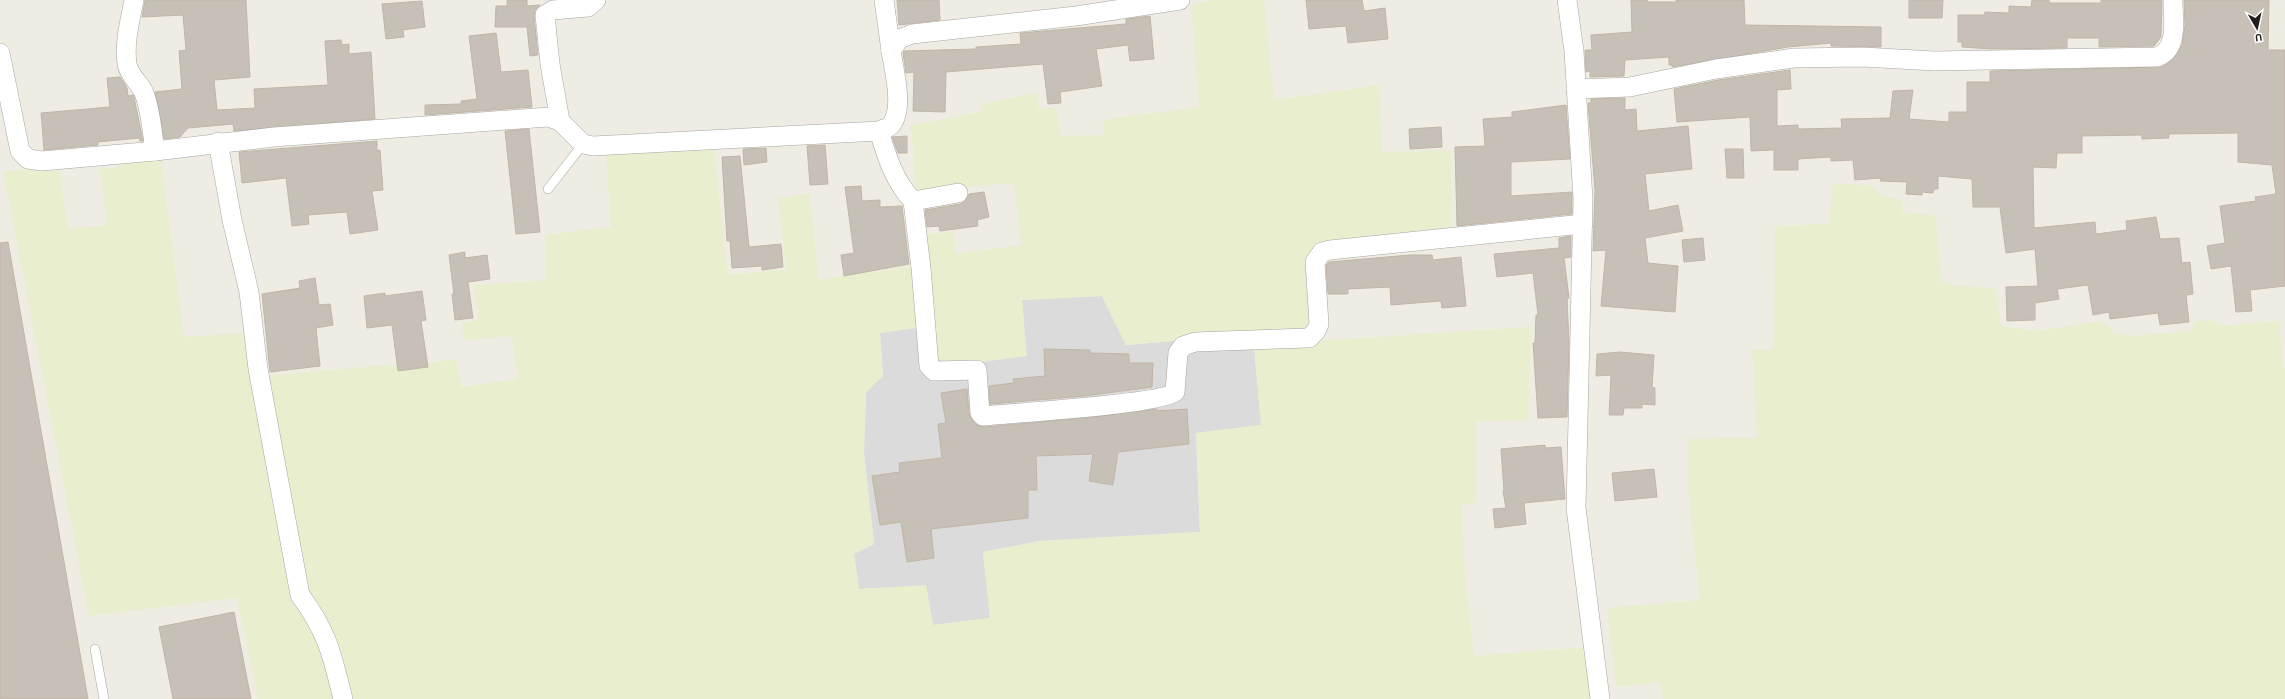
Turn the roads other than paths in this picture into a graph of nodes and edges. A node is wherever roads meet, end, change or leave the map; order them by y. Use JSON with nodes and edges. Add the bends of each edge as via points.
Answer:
{"nodes":[{"id":1,"x":134,"y":0,"type":"edge"},
{"id":2,"x":596,"y":0,"type":"edge"},
{"id":3,"x":884,"y":0,"type":"edge"},
{"id":4,"x":1180,"y":0,"type":"edge"},
{"id":5,"x":1568,"y":0,"type":"edge"},
{"id":6,"x":2173,"y":0,"type":"edge"},
{"id":7,"x":891,"y":51,"type":"junction"},
{"id":8,"x":0,"y":53,"type":"edge"},
{"id":9,"x":1576,"y":89,"type":"junction"},
{"id":10,"x":560,"y":121,"type":"junction"},
{"id":11,"x":879,"y":131,"type":"junction"},
{"id":12,"x":218,"y":142,"type":"junction"},
{"id":13,"x":583,"y":144,"type":"junction"},
{"id":14,"x":155,"y":151,"type":"junction"},
{"id":15,"x":548,"y":190,"type":"dead end"},
{"id":16,"x":958,"y":193,"type":"dead end"},
{"id":17,"x":913,"y":201,"type":"junction"},
{"id":18,"x":1583,"y":224,"type":"junction"},
{"id":19,"x":95,"y":649,"type":"dead end"},
{"id":20,"x":104,"y":699,"type":"edge"},
{"id":21,"x":343,"y":699,"type":"edge"},
{"id":22,"x":1600,"y":699,"type":"edge"}],
"edges":[{"from":1,"to":14,"type":"street","via":[[126,40],[127,66],[140,84],[146,99]]},
{"from":2,"to":10,"type":"street","via":[[588,7],[553,10],[545,15]]},
{"from":3,"to":7,"type":"street"},
{"from":4,"to":7,"type":"street","via":[[1076,16],[912,34],[900,39]]},
{"from":5,"to":9,"type":"street"},
{"from":6,"to":9,"type":"street","via":[[2172,43],[2166,53],[2157,57],[1934,61],[1863,57],[1794,58],[1630,87]]},
{"from":7,"to":11,"type":"street","via":[[899,107],[890,127]]},
{"from":8,"to":14,"type":"street","via":[[20,151],[28,159],[42,161]]},
{"from":9,"to":18,"type":"street"},
{"from":10,"to":12,"type":"street","via":[[548,117]]},
{"from":10,"to":13,"type":"street"},
{"from":11,"to":13,"type":"street","via":[[593,146]]},
{"from":11,"to":17,"type":"street","via":[[901,188]]},
{"from":12,"to":14,"type":"street"},
{"from":12,"to":21,"type":"street","via":[[232,220],[249,292],[258,369],[300,596],[317,618],[329,644]]},
{"from":13,"to":15,"type":"lane"},
{"from":16,"to":17,"type":"street"},
{"from":17,"to":18,"type":"street","via":[[929,366],[934,372],[977,370],[980,413],[983,416],[1139,402],[1165,397],[1175,392],[1178,353],[1186,344],[1309,338],[1319,324],[1315,262],[1322,252]]},
{"from":18,"to":22,"type":"street","via":[[1576,508]]},
{"from":19,"to":20,"type":"lane"}]}
